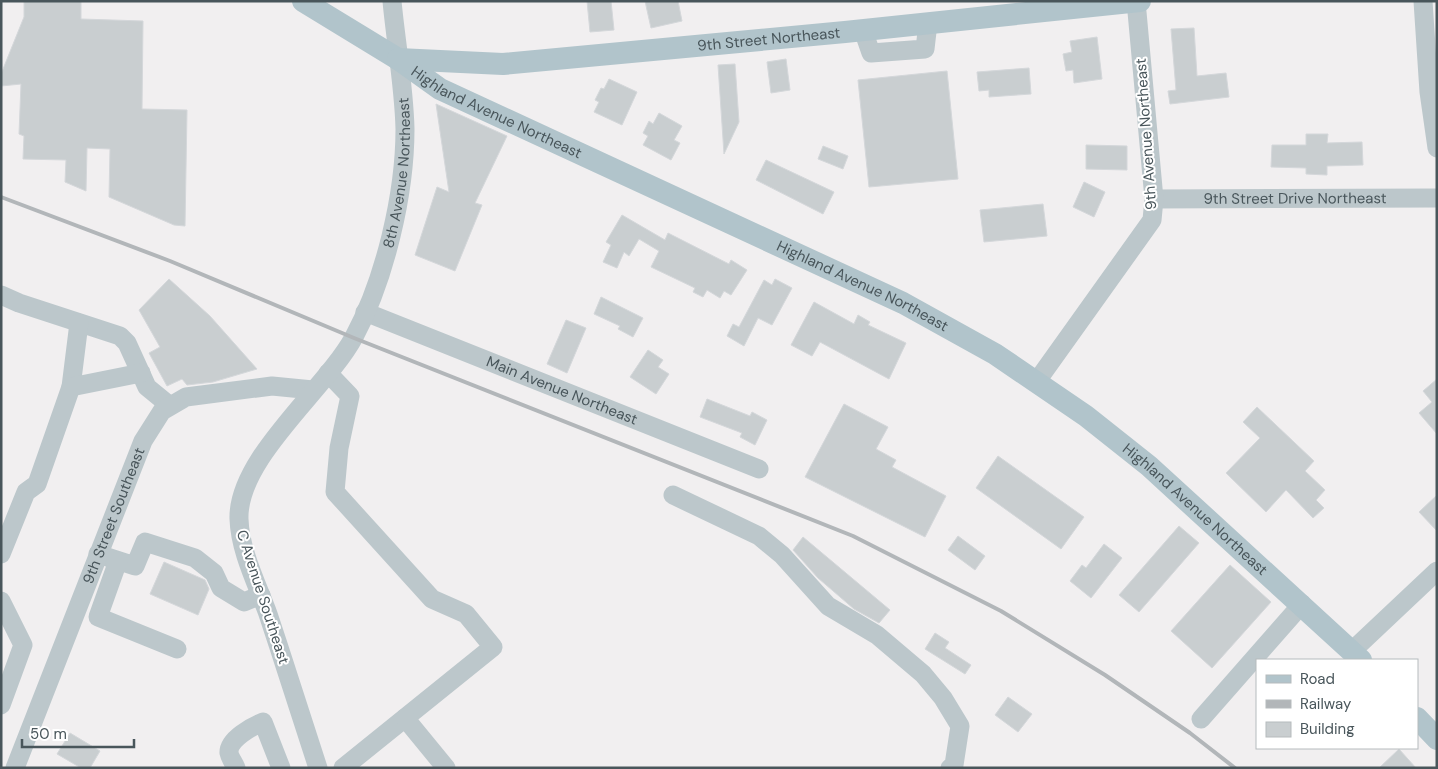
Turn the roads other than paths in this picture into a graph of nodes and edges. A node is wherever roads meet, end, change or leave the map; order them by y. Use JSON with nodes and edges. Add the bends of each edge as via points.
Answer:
{"nodes":[{"id":1,"x":303,"y":1,"type":"edge"},
{"id":2,"x":392,"y":1,"type":"edge"},
{"id":3,"x":1140,"y":1,"type":"edge"},
{"id":4,"x":1423,"y":1,"type":"edge"},
{"id":5,"x":1136,"y":2,"type":"edge"},
{"id":6,"x":1095,"y":4,"type":"edge"},
{"id":7,"x":398,"y":59,"type":"junction"},
{"id":8,"x":1437,"y":148,"type":"edge"},
{"id":9,"x":1437,"y":198,"type":"edge"},
{"id":10,"x":1154,"y":200,"type":"junction"},
{"id":11,"x":1,"y":295,"type":"edge"},
{"id":12,"x":365,"y":312,"type":"junction"},
{"id":13,"x":79,"y":323,"type":"junction"},
{"id":14,"x":354,"y":338,"type":"joint"},
{"id":15,"x":141,"y":373,"type":"junction"},
{"id":16,"x":328,"y":373,"type":"junction"},
{"id":17,"x":1037,"y":381,"type":"junction"},
{"id":18,"x":71,"y":387,"type":"junction"},
{"id":19,"x":313,"y":390,"type":"junction"},
{"id":20,"x":169,"y":405,"type":"junction"},
{"id":21,"x":759,"y":469,"type":"dead end"},
{"id":22,"x":674,"y":495,"type":"dead end"},
{"id":23,"x":1,"y":554,"type":"edge"},
{"id":24,"x":98,"y":554,"type":"junction"},
{"id":25,"x":118,"y":561,"type":"junction"},
{"id":26,"x":1437,"y":571,"type":"edge"},
{"id":27,"x":261,"y":595,"type":"junction"},
{"id":28,"x":1,"y":601,"type":"edge"},
{"id":29,"x":1302,"y":604,"type":"junction"},
{"id":30,"x":177,"y":649,"type":"dead end"},
{"id":31,"x":1356,"y":656,"type":"edge"},
{"id":32,"x":1,"y":705,"type":"edge"},
{"id":33,"x":405,"y":718,"type":"junction"},
{"id":34,"x":1201,"y":719,"type":"dead end"},
{"id":35,"x":1418,"y":719,"type":"edge"},
{"id":36,"x":1437,"y":739,"type":"edge"},
{"id":37,"x":15,"y":768,"type":"edge"},
{"id":38,"x":236,"y":768,"type":"edge"},
{"id":39,"x":281,"y":768,"type":"edge"},
{"id":40,"x":318,"y":768,"type":"edge"},
{"id":41,"x":342,"y":768,"type":"edge"},
{"id":42,"x":446,"y":768,"type":"edge"},
{"id":43,"x":950,"y":768,"type":"edge"}],
"edges":[{"from":1,"to":7,"type":"main road","name":"Highland Avenue Northeast"},
{"from":2,"to":7,"type":"street","name":"8th Avenue Northeast"},
{"from":3,"to":5,"type":"main road","name":"9th Street Northeast"},
{"from":4,"to":8,"type":"street","via":[[1429,92]]},
{"from":5,"to":6,"type":"main road","name":"9th Street Northeast"},
{"from":5,"to":10,"type":"street","name":"9th Avenue Northeast"},
{"from":6,"to":7,"type":"main road","name":"9th Street Northeast","via":[[503,64]]},
{"from":7,"to":12,"type":"street","name":"8th Avenue Northeast","via":[[403,98],[403,171],[384,258]]},
{"from":7,"to":17,"type":"main road","name":"Highland Avenue Northeast","via":[[440,89],[903,303]]},
{"from":9,"to":10,"type":"street","name":"9th Street Drive Northeast"},
{"from":10,"to":17,"type":"street","name":"9th Avenue Northeast","via":[[1152,220]]},
{"from":11,"to":13,"type":"street"},
{"from":12,"to":14,"type":"street","name":"8th Avenue Northeast"},
{"from":12,"to":21,"type":"street","name":"Main Avenue Northeast"},
{"from":13,"to":15,"type":"street","via":[[120,336],[127,343]]},
{"from":13,"to":18,"type":"street"},
{"from":14,"to":16,"type":"street","name":"C Avenue Southeast"},
{"from":15,"to":18,"type":"street"},
{"from":15,"to":20,"type":"street","via":[[147,387]]},
{"from":16,"to":19,"type":"street","name":"C Avenue Southeast"},
{"from":16,"to":33,"type":"street","via":[[350,396],[339,448],[335,492],[432,599],[466,614],[493,647]]},
{"from":17,"to":29,"type":"main road","name":"Highland Avenue Northeast","via":[[1149,466]]},
{"from":18,"to":23,"type":"street","via":[[37,484],[26,492]]},
{"from":19,"to":20,"type":"street","name":"9th Street Southeast","via":[[272,386],[186,397]]},
{"from":19,"to":27,"type":"street","name":"C Avenue Southeast","via":[[252,472],[242,498],[239,519],[243,542]]},
{"from":20,"to":24,"type":"street","name":"9th Street Southeast","via":[[156,418],[143,441]]},
{"from":22,"to":43,"type":"street","via":[[759,536],[782,555],[828,606],[877,635],[923,674],[960,726],[954,765]]},
{"from":24,"to":25,"type":"street"},
{"from":24,"to":37,"type":"street","name":"9th Street Southeast"},
{"from":25,"to":27,"type":"street","via":[[135,566],[145,542],[195,558],[214,573],[221,588],[244,602]]},
{"from":25,"to":30,"type":"street","via":[[98,617]]},
{"from":26,"to":31,"type":"street"},
{"from":27,"to":40,"type":"street","name":"C Avenue Southeast"},
{"from":28,"to":32,"type":"street","via":[[23,645]]},
{"from":29,"to":31,"type":"main road","name":"Highland Avenue Northeast"},
{"from":29,"to":34,"type":"street"},
{"from":33,"to":41,"type":"street"},
{"from":33,"to":42,"type":"street"},
{"from":35,"to":36,"type":"main road"},
{"from":38,"to":39,"type":"street","via":[[229,754],[230,748],[245,730],[263,722]]}]}
